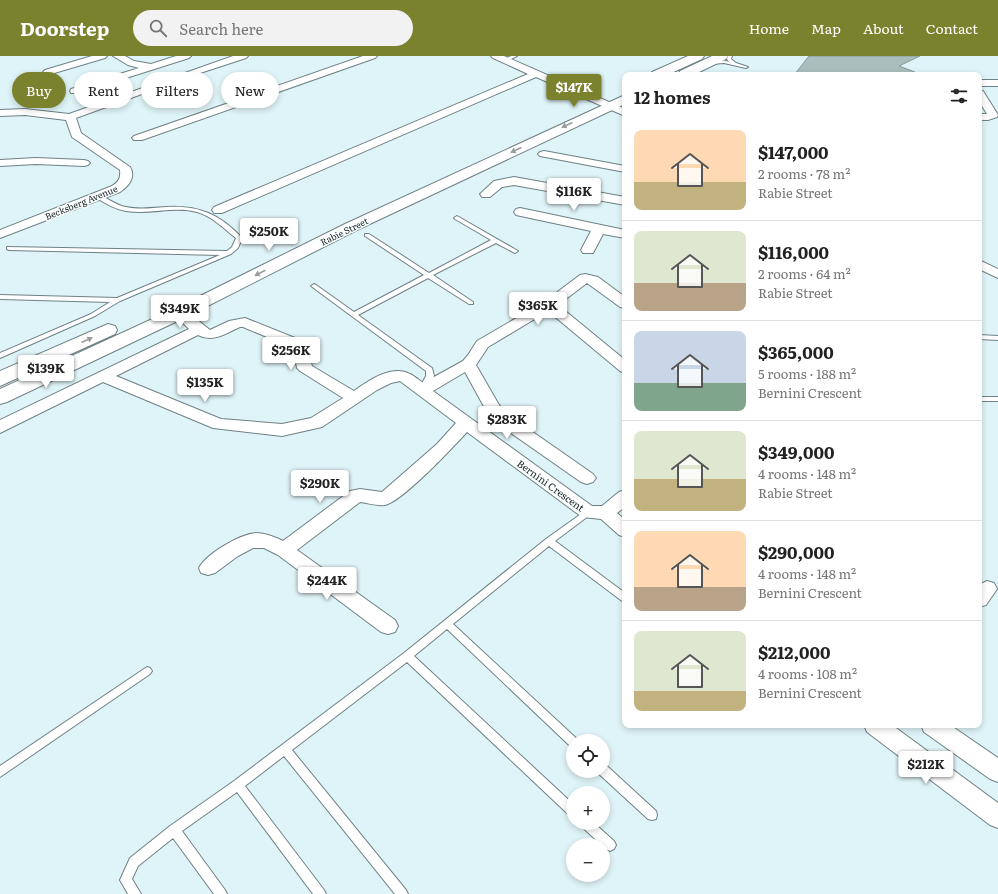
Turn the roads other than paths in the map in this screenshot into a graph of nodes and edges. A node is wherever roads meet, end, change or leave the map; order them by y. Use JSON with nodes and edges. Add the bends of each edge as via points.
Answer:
{"nodes":[{"id":1,"x":102,"y":56,"type":"edge"},
{"id":2,"x":118,"y":56,"type":"edge"},
{"id":3,"x":186,"y":56,"type":"edge"},
{"id":4,"x":242,"y":56,"type":"edge"},
{"id":5,"x":372,"y":56,"type":"edge"},
{"id":6,"x":722,"y":56,"type":"edge"},
{"id":7,"x":730,"y":56,"type":"edge"},
{"id":8,"x":505,"y":57,"type":"edge"},
{"id":9,"x":701,"y":60,"type":"edge"},
{"id":10,"x":734,"y":64,"type":"junction"},
{"id":11,"x":152,"y":67,"type":"junction"},
{"id":12,"x":746,"y":67,"type":"dead end"},
{"id":13,"x":48,"y":72,"type":"dead end"},
{"id":14,"x":666,"y":72,"type":"edge"},
{"id":15,"x":687,"y":72,"type":"edge"},
{"id":16,"x":133,"y":73,"type":"edge"},
{"id":17,"x":535,"y":74,"type":"junction"},
{"id":18,"x":982,"y":83,"type":"edge"},
{"id":19,"x":998,"y":83,"type":"edge"},
{"id":20,"x":622,"y":88,"type":"edge"},
{"id":21,"x":982,"y":95,"type":"edge"},
{"id":22,"x":982,"y":97,"type":"edge"},
{"id":23,"x":998,"y":98,"type":"edge"},
{"id":24,"x":593,"y":99,"type":"junction"},
{"id":25,"x":622,"y":100,"type":"edge"},
{"id":26,"x":609,"y":106,"type":"junction"},
{"id":27,"x":622,"y":112,"type":"edge"},
{"id":28,"x":0,"y":113,"type":"edge"},
{"id":29,"x":70,"y":117,"type":"junction"},
{"id":30,"x":982,"y":117,"type":"edge"},
{"id":31,"x":138,"y":138,"type":"dead end"},
{"id":32,"x":544,"y":154,"type":"dead end"},
{"id":33,"x":84,"y":163,"type":"dead end"},
{"id":34,"x":0,"y":164,"type":"edge"},
{"id":35,"x":622,"y":168,"type":"edge"},
{"id":36,"x":486,"y":194,"type":"dead end"},
{"id":37,"x":97,"y":196,"type":"junction"},
{"id":38,"x":622,"y":200,"type":"edge"},
{"id":39,"x":218,"y":210,"type":"dead end"},
{"id":40,"x":520,"y":212,"type":"dead end"},
{"id":41,"x":457,"y":218,"type":"dead end"},
{"id":42,"x":598,"y":230,"type":"junction"},
{"id":43,"x":0,"y":234,"type":"edge"},
{"id":44,"x":622,"y":234,"type":"edge"},
{"id":45,"x":367,"y":235,"type":"dead end"},
{"id":46,"x":496,"y":240,"type":"junction"},
{"id":47,"x":9,"y":248,"type":"dead end"},
{"id":48,"x":588,"y":250,"type":"dead end"},
{"id":49,"x":515,"y":251,"type":"dead end"},
{"id":50,"x":229,"y":253,"type":"junction"},
{"id":51,"x":982,"y":266,"type":"edge"},
{"id":52,"x":998,"y":274,"type":"edge"},
{"id":53,"x":428,"y":275,"type":"junction"},
{"id":54,"x":314,"y":286,"type":"dead end"},
{"id":55,"x":0,"y":297,"type":"edge"},
{"id":56,"x":118,"y":300,"type":"junction"},
{"id":57,"x":622,"y":302,"type":"edge"},
{"id":58,"x":471,"y":303,"type":"dead end"},
{"id":59,"x":549,"y":305,"type":"junction"},
{"id":60,"x":180,"y":313,"type":"junction"},
{"id":61,"x":353,"y":315,"type":"junction"},
{"id":62,"x":200,"y":329,"type":"junction"},
{"id":63,"x":982,"y":337,"type":"edge"},
{"id":64,"x":998,"y":338,"type":"edge"},
{"id":65,"x":0,"y":356,"type":"edge"},
{"id":66,"x":468,"y":364,"type":"junction"},
{"id":67,"x":622,"y":366,"type":"edge"},
{"id":68,"x":103,"y":376,"type":"junction"},
{"id":69,"x":0,"y":379,"type":"edge"},
{"id":70,"x":423,"y":390,"type":"junction"},
{"id":71,"x":0,"y":397,"type":"edge"},
{"id":72,"x":354,"y":398,"type":"junction"},
{"id":73,"x":982,"y":399,"type":"edge"},
{"id":74,"x":998,"y":400,"type":"edge"},
{"id":75,"x":466,"y":423,"type":"junction"},
{"id":76,"x":0,"y":426,"type":"edge"},
{"id":77,"x":587,"y":478,"type":"dead end"},
{"id":78,"x":622,"y":498,"type":"edge"},
{"id":79,"x":596,"y":512,"type":"junction"},
{"id":80,"x":622,"y":528,"type":"edge"},
{"id":81,"x":549,"y":541,"type":"junction"},
{"id":82,"x":284,"y":550,"type":"junction"},
{"id":83,"x":208,"y":568,"type":"dead end"},
{"id":84,"x":622,"y":596,"type":"edge"},
{"id":85,"x":447,"y":624,"type":"junction"},
{"id":86,"x":388,"y":626,"type":"dead end"},
{"id":87,"x":407,"y":656,"type":"junction"},
{"id":88,"x":147,"y":672,"type":"dead end"},
{"id":89,"x":879,"y":728,"type":"edge"},
{"id":90,"x":936,"y":728,"type":"edge"},
{"id":91,"x":566,"y":735,"type":"edge"},
{"id":92,"x":284,"y":749,"type":"junction"},
{"id":93,"x":998,"y":771,"type":"edge"},
{"id":94,"x":0,"y":772,"type":"edge"},
{"id":95,"x":610,"y":776,"type":"edge"},
{"id":96,"x":238,"y":785,"type":"junction"},
{"id":97,"x":566,"y":804,"type":"edge"},
{"id":98,"x":652,"y":815,"type":"dead end"},
{"id":99,"x":998,"y":817,"type":"edge"},
{"id":100,"x":174,"y":830,"type":"junction"},
{"id":101,"x":594,"y":830,"type":"edge"},
{"id":102,"x":602,"y":838,"type":"edge"},
{"id":103,"x":135,"y":894,"type":"edge"},
{"id":104,"x":221,"y":894,"type":"edge"},
{"id":105,"x":320,"y":894,"type":"edge"},
{"id":106,"x":402,"y":894,"type":"edge"}],
"edges":[{"from":1,"to":13,"type":"street"},
{"from":2,"to":11,"type":"street","via":[[131,63]]},
{"from":3,"to":11,"type":"street"},
{"from":4,"to":29,"type":"street"},
{"from":5,"to":31,"type":"street"},
{"from":6,"to":9,"type":"main road"},
{"from":7,"to":10,"type":"lane","via":[[729,59]]},
{"from":8,"to":17,"type":"street"},
{"from":9,"to":10,"type":"lane"},
{"from":9,"to":14,"type":"main road"},
{"from":9,"to":15,"type":"main road"},
{"from":10,"to":12,"type":"lane"},
{"from":11,"to":16,"type":"street"},
{"from":17,"to":24,"type":"street"},
{"from":17,"to":39,"type":"street"},
{"from":18,"to":19,"type":"street"},
{"from":20,"to":24,"type":"main road","name":"Rabie Street"},
{"from":21,"to":23,"type":"street"},
{"from":22,"to":30,"type":"street","via":[[993,115]]},
{"from":24,"to":26,"type":"street"},
{"from":69,"to":24,"type":"main road","name":"Rabie Street","one_way":true,"via":[[171,301]]},
{"from":25,"to":26,"type":"main road","name":"Rabie Street"},
{"from":26,"to":27,"type":"street"},
{"from":26,"to":60,"type":"main road","name":"Rabie Street","one_way":true,"via":[[351,227]]},
{"from":28,"to":29,"type":"street","via":[[25,112]]},
{"from":29,"to":37,"type":"street","name":"Becksberg Avenue","via":[[76,135],[126,169],[128,178],[124,184]]},
{"from":32,"to":35,"type":"street"},
{"from":33,"to":34,"type":"street","via":[[36,161]]},
{"from":36,"to":38,"type":"street","via":[[498,184],[514,181]]},
{"from":37,"to":43,"type":"street","name":"Becksberg Avenue"},
{"from":37,"to":50,"type":"lane","via":[[117,207],[201,212],[215,219],[239,238],[235,248]]},
{"from":40,"to":42,"type":"street"},
{"from":41,"to":46,"type":"lane"},
{"from":42,"to":44,"type":"street"},
{"from":42,"to":48,"type":"street"},
{"from":45,"to":53,"type":"lane"},
{"from":46,"to":49,"type":"lane"},
{"from":46,"to":53,"type":"lane"},
{"from":47,"to":50,"type":"lane"},
{"from":50,"to":56,"type":"lane"},
{"from":51,"to":52,"type":"street"},
{"from":53,"to":58,"type":"lane"},
{"from":53,"to":61,"type":"lane"},
{"from":54,"to":61,"type":"lane"},
{"from":55,"to":56,"type":"lane"},
{"from":56,"to":65,"type":"lane","via":[[93,315]]},
{"from":57,"to":59,"type":"street","via":[[589,278],[585,278]]},
{"from":59,"to":66,"type":"street","via":[[482,344]]},
{"from":59,"to":67,"type":"street"},
{"from":60,"to":62,"type":"street"},
{"from":60,"to":71,"type":"main road","name":"Rabie Street"},
{"from":61,"to":70,"type":"lane","via":[[430,370]]},
{"from":62,"to":68,"type":"street"},
{"from":62,"to":72,"type":"street","via":[[206,334],[214,334],[236,322],[245,322],[300,345],[305,368]]},
{"from":63,"to":64,"type":"lane"},
{"from":66,"to":70,"type":"street"},
{"from":66,"to":77,"type":"street","via":[[500,418]]},
{"from":68,"to":72,"type":"street","via":[[219,424],[282,430],[316,423]]},
{"from":68,"to":76,"type":"street"},
{"from":70,"to":72,"type":"street","name":"Bernini Crescent","via":[[399,375],[390,377]]},
{"from":70,"to":75,"type":"street","name":"Bernini Crescent"},
{"from":73,"to":74,"type":"lane"},
{"from":75,"to":79,"type":"street","name":"Bernini Crescent"},
{"from":75,"to":82,"type":"street","via":[[443,448],[388,497],[383,499],[356,496]]},
{"from":78,"to":79,"type":"street"},
{"from":79,"to":80,"type":"street","name":"Bernini Crescent"},
{"from":79,"to":81,"type":"lane"},
{"from":81,"to":84,"type":"lane"},
{"from":81,"to":85,"type":"lane"},
{"from":82,"to":83,"type":"street","via":[[274,544],[257,540],[247,541]]},
{"from":82,"to":86,"type":"street"},
{"from":85,"to":87,"type":"lane"},
{"from":85,"to":91,"type":"lane"},
{"from":87,"to":92,"type":"lane"},
{"from":87,"to":97,"type":"lane"},
{"from":88,"to":94,"type":"lane"},
{"from":89,"to":99,"type":"street"},
{"from":90,"to":93,"type":"street"},
{"from":92,"to":96,"type":"lane"},
{"from":92,"to":106,"type":"lane"},
{"from":95,"to":98,"type":"lane"},
{"from":96,"to":100,"type":"lane"},
{"from":96,"to":105,"type":"lane"},
{"from":100,"to":103,"type":"lane","via":[[134,862],[126,880]]},
{"from":100,"to":104,"type":"lane"},
{"from":101,"to":102,"type":"lane"}]}
